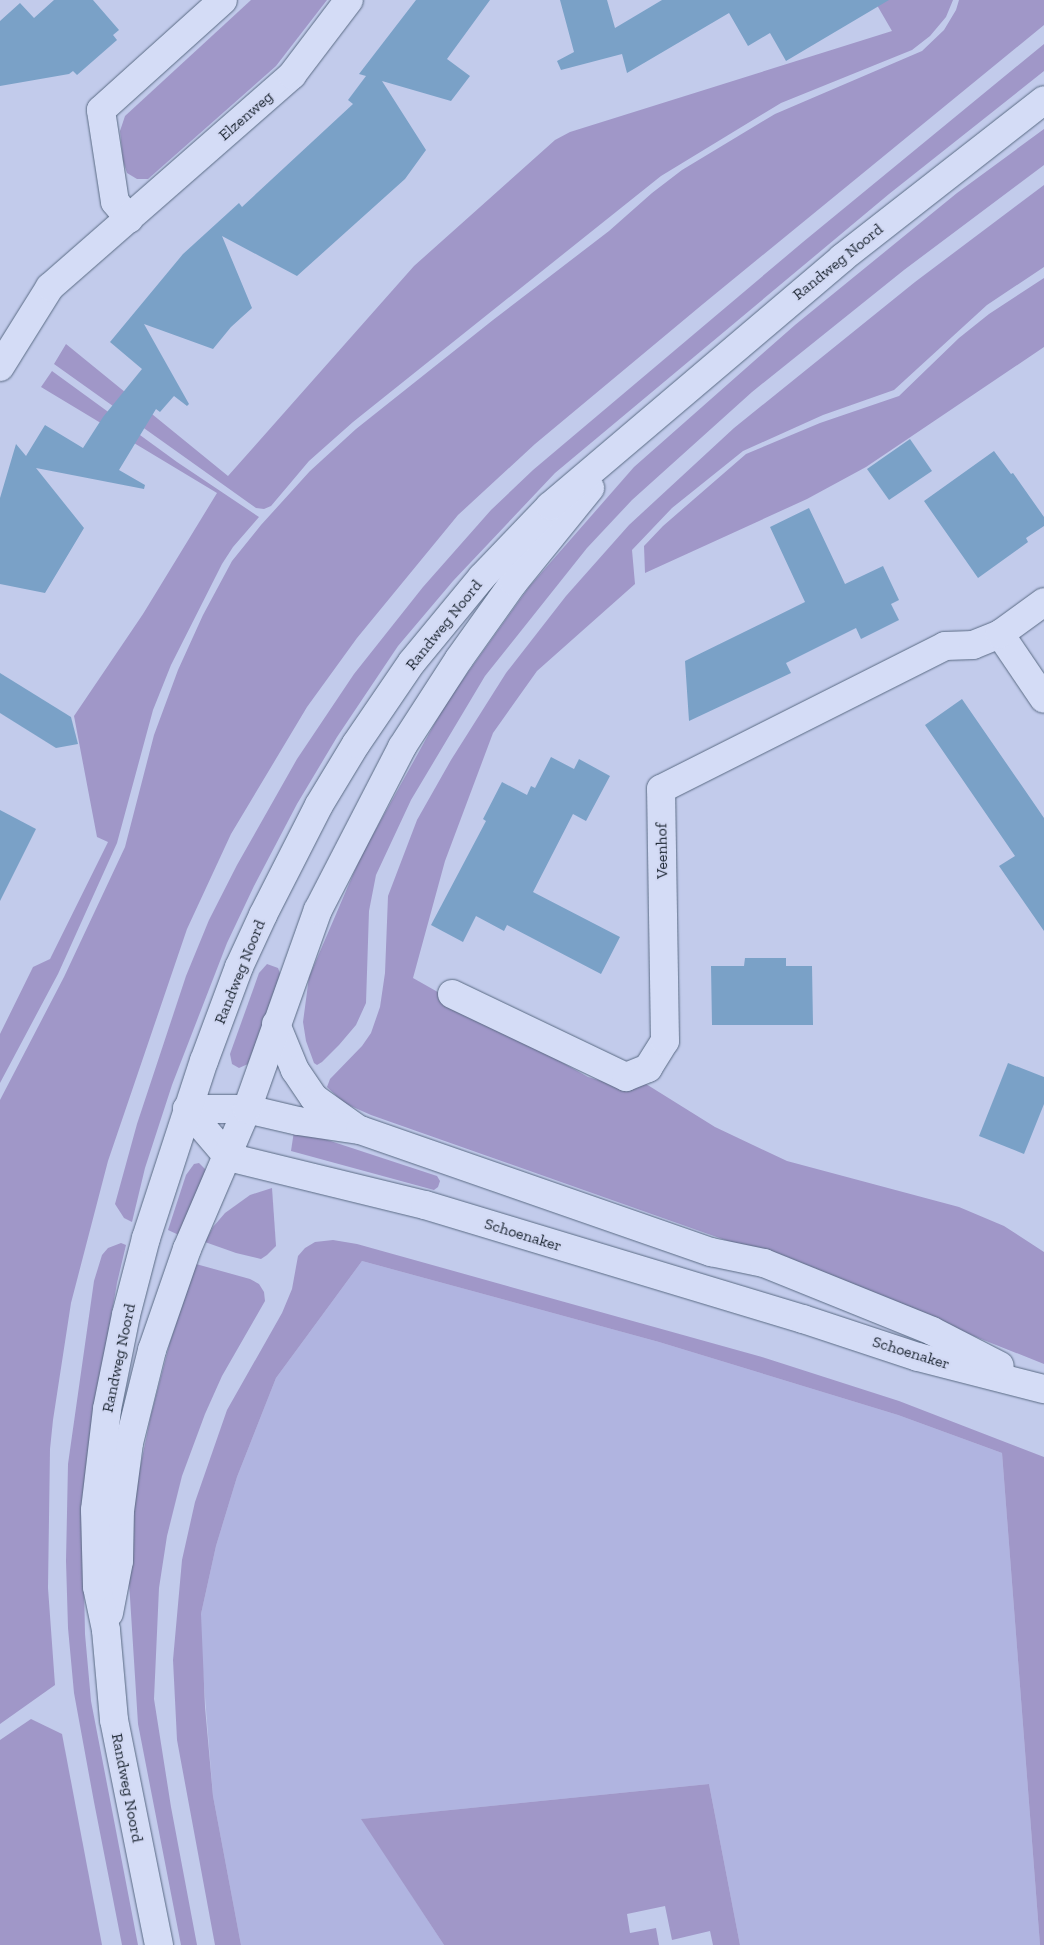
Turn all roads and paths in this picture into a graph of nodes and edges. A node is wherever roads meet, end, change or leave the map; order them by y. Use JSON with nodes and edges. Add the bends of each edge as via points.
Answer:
{"nodes":[{"id":1,"x":223,"y":0,"type":"edge"},
{"id":2,"x":348,"y":0,"type":"edge"},
{"id":3,"x":1044,"y":100,"type":"edge"},
{"id":4,"x":129,"y":219,"type":"junction"},
{"id":5,"x":9,"y":331,"type":"edge"},
{"id":6,"x":0,"y":367,"type":"edge"},
{"id":7,"x":637,"y":430,"type":"junction"},
{"id":8,"x":1044,"y":602,"type":"edge"},
{"id":9,"x":1000,"y":634,"type":"junction"},
{"id":10,"x":1044,"y":699,"type":"edge"},
{"id":11,"x":452,"y":994,"type":"dead end"},
{"id":12,"x":276,"y":1024,"type":"junction"},
{"id":13,"x":187,"y":1109,"type":"junction"},
{"id":14,"x":246,"y":1109,"type":"junction"},
{"id":15,"x":360,"y":1130,"type":"junction"},
{"id":16,"x":228,"y":1157,"type":"junction"},
{"id":17,"x":1044,"y":1389,"type":"edge"},
{"id":18,"x":106,"y":1630,"type":"junction"},
{"id":19,"x":159,"y":1945,"type":"edge"}],
"edges":[{"from":1,"to":4,"type":"main road","via":[[101,110],[114,202]]},
{"from":2,"to":4,"type":"main road","name":"Elzenweg","via":[[292,75]]},
{"from":3,"to":7,"type":"main road","name":"Randweg Noord","via":[[842,258]]},
{"from":4,"to":5,"type":"main road","name":"Elzenweg","via":[[50,287]]},
{"from":5,"to":6,"type":"main road","name":"Elzenweg"},
{"from":7,"to":12,"type":"main road","name":"Randweg Noord","via":[[514,582],[459,658],[402,747],[318,910]]},
{"from":7,"to":13,"type":"main road","name":"Randweg Noord","via":[[550,506],[482,577],[412,662],[356,744],[319,805],[243,958]]},
{"from":8,"to":9,"type":"main road","name":"Veenhof"},
{"from":9,"to":10,"type":"main road"},
{"from":9,"to":11,"type":"main road","name":"Veenhof","via":[[974,646],[945,646],[661,789],[665,1041],[648,1068],[626,1076]]},
{"from":12,"to":14,"type":"main road","name":"Randweg Noord"},
{"from":12,"to":15,"type":"main road","name":"Schoenaker","via":[[296,1070],[314,1098]]},
{"from":13,"to":14,"type":"main road","name":"Schoenaker"},
{"from":13,"to":16,"type":"main road"},
{"from":13,"to":18,"type":"main road","name":"Randweg Noord","via":[[146,1238],[107,1409],[94,1542],[97,1588]]},
{"from":14,"to":15,"type":"main road","name":"Schoenaker"},
{"from":14,"to":16,"type":"main road","name":"Randweg Noord"},
{"from":15,"to":17,"type":"main road","name":"Schoenaker","via":[[711,1252],[764,1263],[932,1331]]},
{"from":16,"to":17,"type":"main road","name":"Schoenaker","via":[[426,1205],[918,1357]]},
{"from":16,"to":18,"type":"main road","name":"Randweg Noord","via":[[187,1249],[138,1399],[123,1477],[119,1561]]},
{"from":18,"to":19,"type":"main road","name":"Randweg Noord","via":[[114,1720]]}]}
